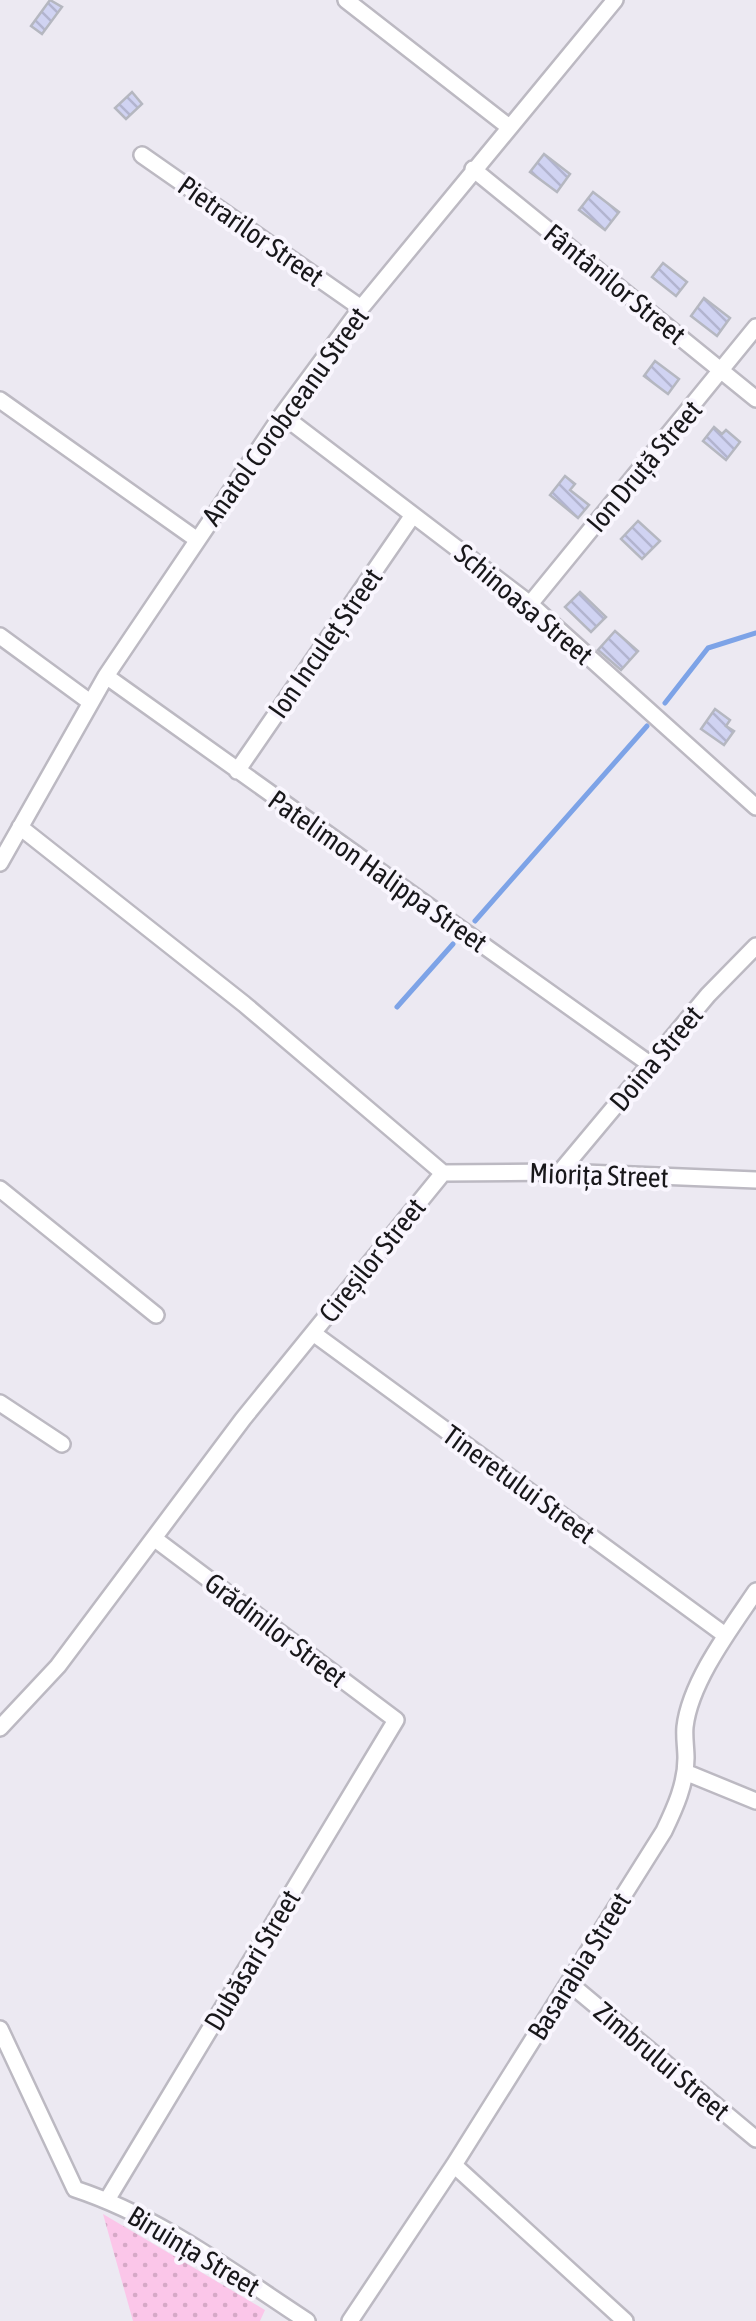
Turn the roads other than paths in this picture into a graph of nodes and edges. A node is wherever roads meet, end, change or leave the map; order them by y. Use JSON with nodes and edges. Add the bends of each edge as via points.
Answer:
{"nodes":[{"id":1,"x":346,"y":0,"type":"edge"},
{"id":2,"x":610,"y":2,"type":"edge"},
{"id":3,"x":510,"y":127,"type":"junction"},
{"id":4,"x":142,"y":155,"type":"dead end"},
{"id":5,"x":474,"y":169,"type":"junction"},
{"id":6,"x":361,"y":308,"type":"junction"},
{"id":7,"x":756,"y":327,"type":"edge"},
{"id":8,"x":723,"y":371,"type":"junction"},
{"id":9,"x":756,"y":399,"type":"edge"},
{"id":10,"x":0,"y":400,"type":"edge"},
{"id":11,"x":282,"y":414,"type":"junction"},
{"id":12,"x":413,"y":514,"type":"junction"},
{"id":13,"x":196,"y":539,"type":"junction"},
{"id":14,"x":530,"y":604,"type":"junction"},
{"id":15,"x":0,"y":636,"type":"edge"},
{"id":16,"x":106,"y":676,"type":"junction"},
{"id":17,"x":90,"y":702,"type":"junction"},
{"id":18,"x":236,"y":770,"type":"junction"},
{"id":19,"x":756,"y":807,"type":"edge"},
{"id":20,"x":20,"y":827,"type":"junction"},
{"id":21,"x":0,"y":863,"type":"edge"},
{"id":22,"x":756,"y":946,"type":"edge"},
{"id":23,"x":651,"y":1066,"type":"junction"},
{"id":24,"x":560,"y":1172,"type":"junction"},
{"id":25,"x":442,"y":1173,"type":"junction"},
{"id":26,"x":756,"y":1180,"type":"edge"},
{"id":27,"x":0,"y":1189,"type":"edge"},
{"id":28,"x":156,"y":1314,"type":"dead end"},
{"id":29,"x":313,"y":1333,"type":"junction"},
{"id":30,"x":0,"y":1404,"type":"edge"},
{"id":31,"x":62,"y":1444,"type":"dead end"},
{"id":32,"x":155,"y":1539,"type":"junction"},
{"id":33,"x":756,"y":1591,"type":"edge"},
{"id":34,"x":726,"y":1635,"type":"junction"},
{"id":35,"x":396,"y":1720,"type":"joint"},
{"id":36,"x":0,"y":1728,"type":"edge"},
{"id":37,"x":685,"y":1772,"type":"junction"},
{"id":38,"x":756,"y":1801,"type":"edge"},
{"id":39,"x":568,"y":1983,"type":"junction"},
{"id":40,"x":0,"y":2029,"type":"edge"},
{"id":41,"x":756,"y":2139,"type":"edge"},
{"id":42,"x":454,"y":2165,"type":"junction"},
{"id":43,"x":107,"y":2200,"type":"junction"},
{"id":44,"x":307,"y":2321,"type":"edge"},
{"id":45,"x":350,"y":2321,"type":"edge"},
{"id":46,"x":625,"y":2321,"type":"edge"}],
"edges":[{"from":1,"to":3,"type":"street"},
{"from":2,"to":3,"type":"street","name":"Anatol Corobceanu Street"},
{"from":3,"to":5,"type":"street","name":"Anatol Corobceanu Street"},
{"from":4,"to":6,"type":"street","name":"Pietrarilor Street"},
{"from":5,"to":6,"type":"street","name":"Anatol Corobceanu Street"},
{"from":5,"to":8,"type":"street","name":"Fântânilor Street"},
{"from":6,"to":11,"type":"street","name":"Anatol Corobceanu Street"},
{"from":7,"to":8,"type":"street","name":"Ion Druță Street"},
{"from":8,"to":9,"type":"street","name":"Fântânilor Street"},
{"from":8,"to":14,"type":"street","name":"Ion Druță Street"},
{"from":10,"to":13,"type":"street"},
{"from":11,"to":12,"type":"street","name":"Schinoasa Street"},
{"from":11,"to":13,"type":"street","name":"Anatol Corobceanu Street"},
{"from":12,"to":14,"type":"street","name":"Schinoasa Street"},
{"from":12,"to":18,"type":"street","name":"Ion Inculeț Street"},
{"from":13,"to":16,"type":"street","name":"Anatol Corobceanu Street"},
{"from":14,"to":19,"type":"street","name":"Schinoasa Street"},
{"from":15,"to":17,"type":"street"},
{"from":16,"to":17,"type":"street","name":"Anatol Corobceanu Street"},
{"from":16,"to":18,"type":"street","name":"Patelimon Halippa Street"},
{"from":17,"to":20,"type":"street","name":"Anatol Corobceanu Street"},
{"from":18,"to":23,"type":"street","name":"Patelimon Halippa Street"},
{"from":20,"to":21,"type":"street","name":"Anatol Corobceanu Street"},
{"from":20,"to":25,"type":"street","name":"Cireșilor Street","via":[[244,1004]]},
{"from":22,"to":23,"type":"street","name":"Doina Street"},
{"from":23,"to":24,"type":"street","name":"Doina Street"},
{"from":24,"to":25,"type":"street","name":"Miorița Street"},
{"from":24,"to":26,"type":"street","name":"Miorița Street"},
{"from":25,"to":29,"type":"street","name":"Cireșilor Street"},
{"from":27,"to":28,"type":"street"},
{"from":29,"to":32,"type":"street","name":"Cireșilor Street"},
{"from":29,"to":34,"type":"street","name":"Tineretului Street"},
{"from":30,"to":31,"type":"street"},
{"from":32,"to":35,"type":"street","name":"Grădinilor Street"},
{"from":32,"to":36,"type":"street","name":"Cireșilor Street","via":[[58,1666]]},
{"from":33,"to":34,"type":"street","name":"Basarabia Street"},
{"from":34,"to":37,"type":"street","name":"Basarabia Street","via":[[694,1695],[685,1727]]},
{"from":35,"to":43,"type":"street","name":"Dubăsari Street"},
{"from":37,"to":38,"type":"street"},
{"from":37,"to":39,"type":"street","name":"Basarabia Street","via":[[664,1831]]},
{"from":39,"to":41,"type":"street","name":"Zimbrului Street"},
{"from":39,"to":42,"type":"street","name":"Basarabia Street"},
{"from":40,"to":43,"type":"street","name":"Biruința Street","via":[[75,2190]]},
{"from":42,"to":45,"type":"street","name":"Basarabia Street"},
{"from":42,"to":46,"type":"street"},
{"from":43,"to":44,"type":"street","name":"Biruința Street","via":[[155,2222]]}]}
